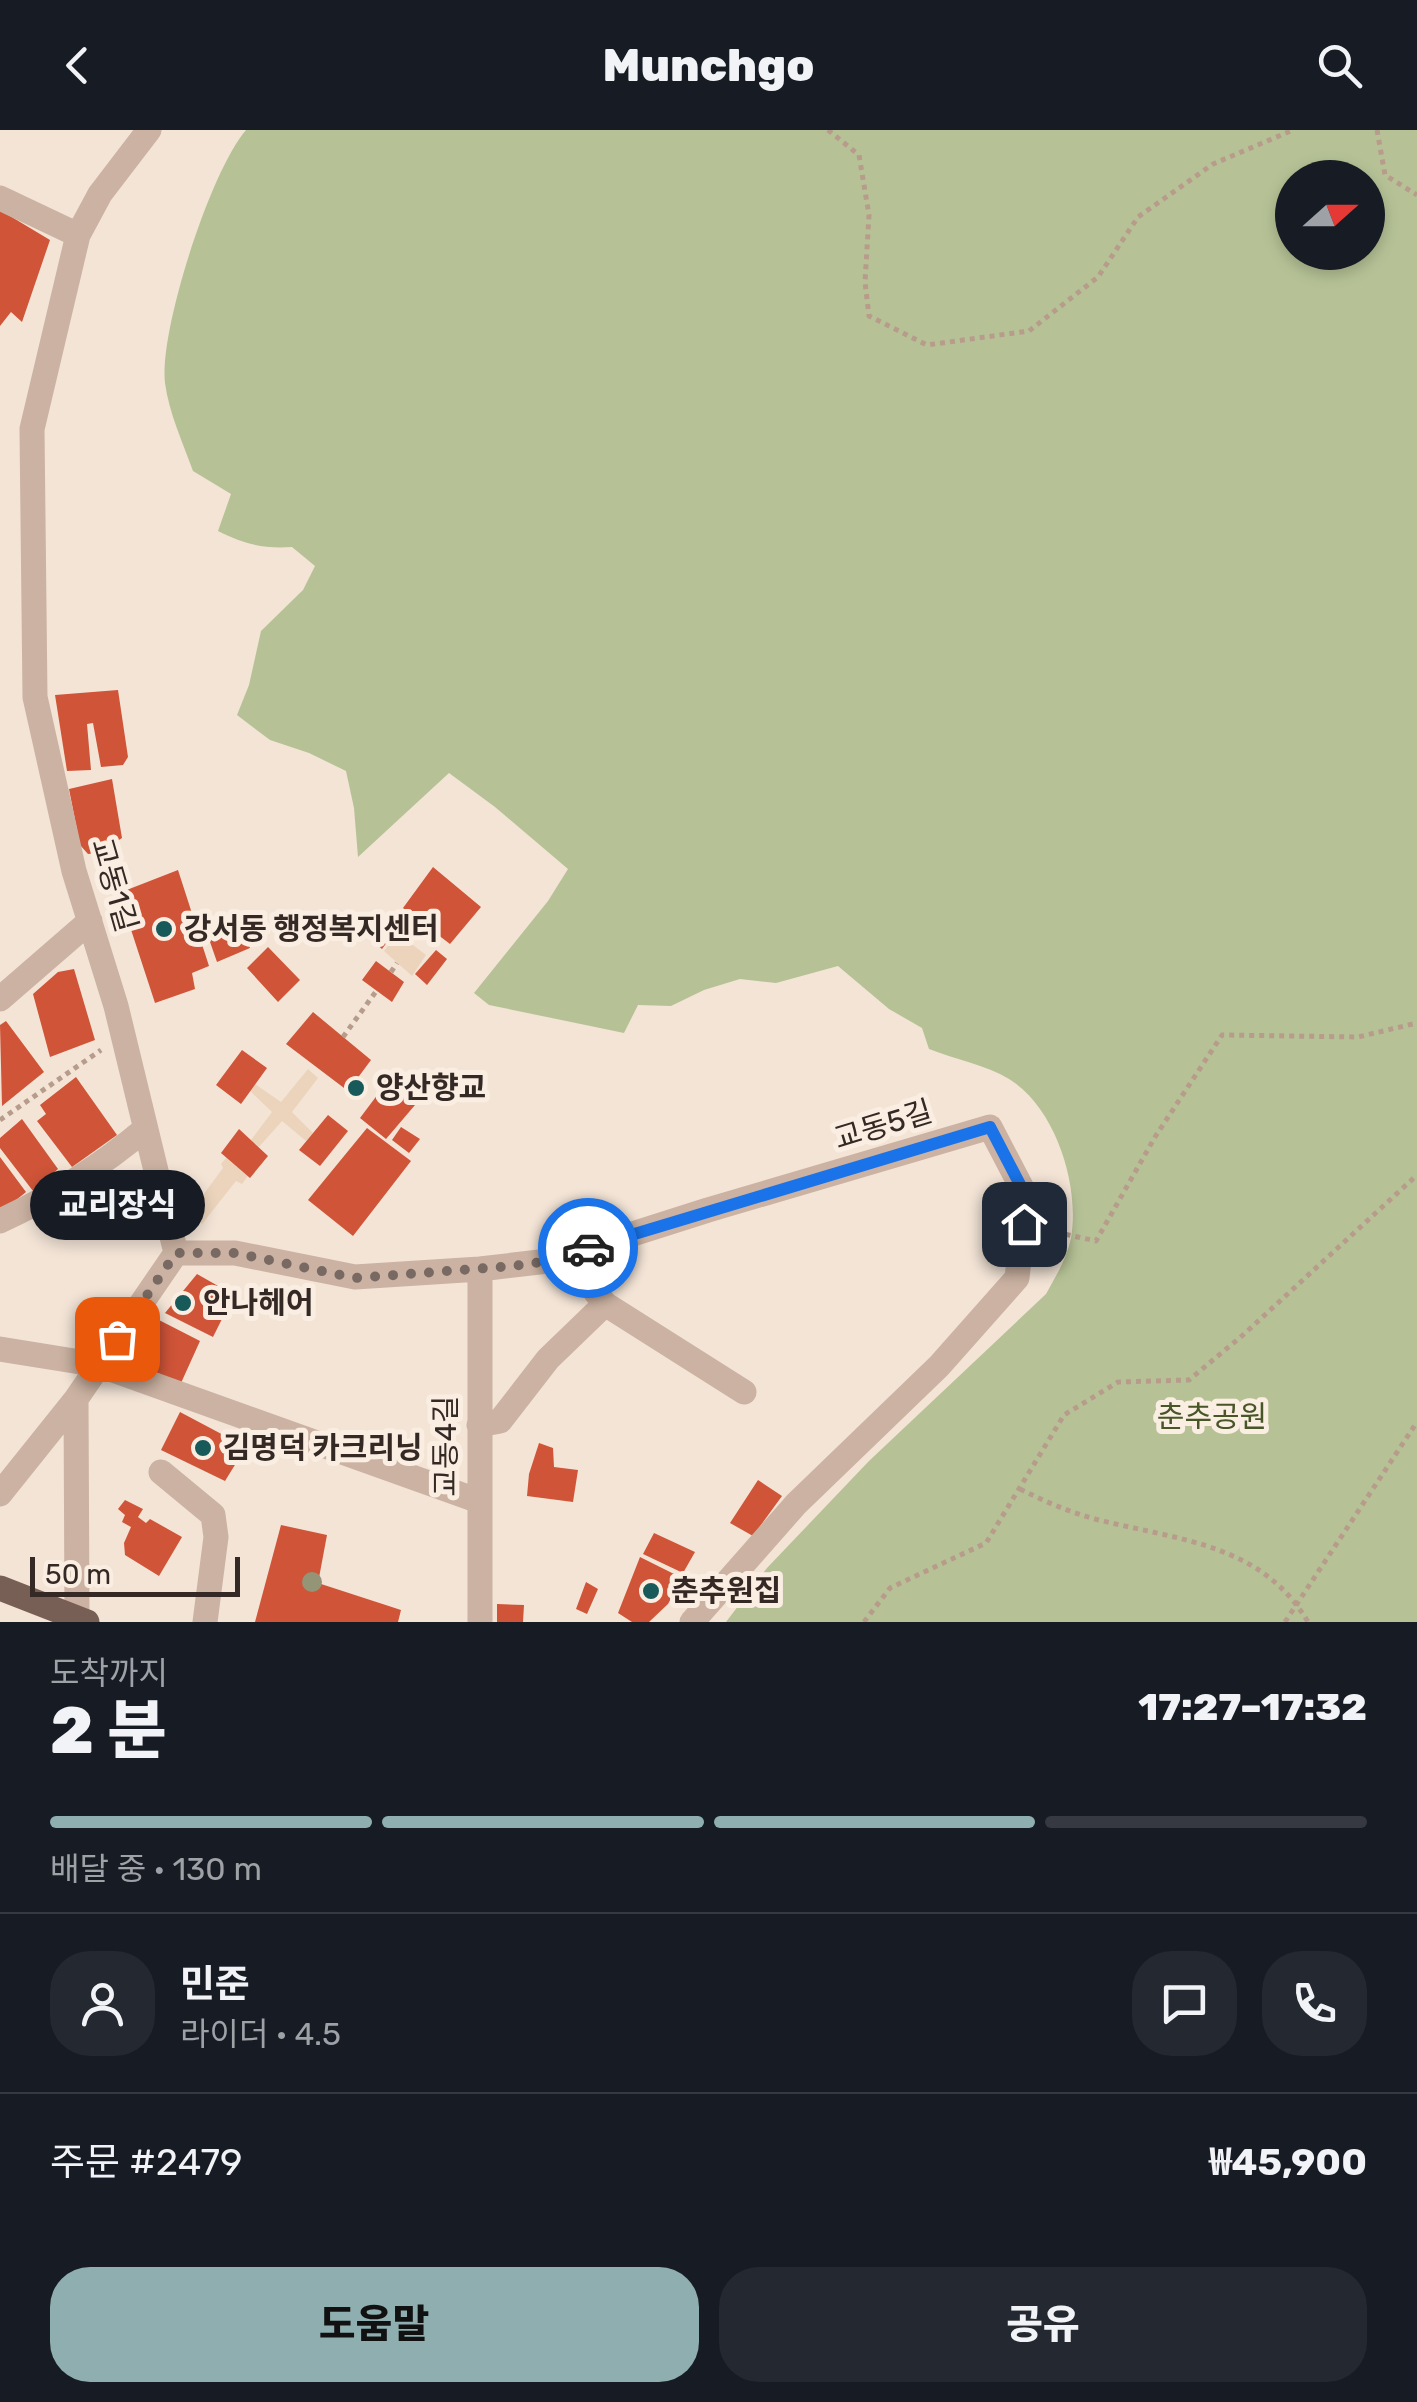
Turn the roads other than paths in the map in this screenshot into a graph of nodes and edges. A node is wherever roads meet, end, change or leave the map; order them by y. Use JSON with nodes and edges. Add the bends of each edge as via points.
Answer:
{"nodes":[{"id":1,"x":149,"y":130,"type":"edge"},
{"id":2,"x":0,"y":198,"type":"edge"},
{"id":3,"x":78,"y":235,"type":"junction"},
{"id":4,"x":90,"y":922,"type":"junction"},
{"id":5,"x":0,"y":999,"type":"edge"},
{"id":6,"x":145,"y":1129,"type":"junction"},
{"id":7,"x":0,"y":1221,"type":"edge"},
{"id":8,"x":176,"y":1253,"type":"junction"},
{"id":9,"x":566,"y":1255,"type":"junction"},
{"id":10,"x":480,"y":1270,"type":"junction"},
{"id":11,"x":605,"y":1304,"type":"junction"},
{"id":12,"x":0,"y":1349,"type":"edge"},
{"id":13,"x":99,"y":1365,"type":"junction"},
{"id":14,"x":744,"y":1392,"type":"dead end"},
{"id":15,"x":76,"y":1399,"type":"junction"},
{"id":16,"x":479,"y":1425,"type":"junction"},
{"id":17,"x":161,"y":1472,"type":"dead end"},
{"id":18,"x":0,"y":1494,"type":"edge"},
{"id":19,"x":479,"y":1502,"type":"junction"},
{"id":20,"x":0,"y":1588,"type":"edge"},
{"id":21,"x":80,"y":1620,"type":"edge"},
{"id":22,"x":205,"y":1622,"type":"edge"},
{"id":23,"x":480,"y":1622,"type":"edge"},
{"id":24,"x":692,"y":1622,"type":"edge"}],
"edges":[{"from":1,"to":3,"type":"street","name":"교동1길"},
{"from":2,"to":3,"type":"street"},
{"from":3,"to":4,"type":"street","name":"교동1길","via":[[32,429],[34,697]]},
{"from":4,"to":5,"type":"street"},
{"from":4,"to":6,"type":"street","name":"교동1길"},
{"from":6,"to":7,"type":"street","via":[[50,1198]]},
{"from":6,"to":8,"type":"street","name":"교동1길"},
{"from":8,"to":10,"type":"street","name":"교동5길","via":[[235,1253],[355,1278]]},
{"from":8,"to":13,"type":"street"},
{"from":9,"to":10,"type":"street","name":"교동5길"},
{"from":9,"to":11,"type":"street"},
{"from":9,"to":24,"type":"street","name":"교동5길","via":[[990,1127],[1026,1196],[1018,1278],[796,1504]]},
{"from":10,"to":16,"type":"street","name":"교동4길"},
{"from":11,"to":14,"type":"street"},
{"from":11,"to":16,"type":"street","via":[[548,1359],[500,1421]]},
{"from":12,"to":13,"type":"street"},
{"from":13,"to":15,"type":"street"},
{"from":13,"to":19,"type":"street"},
{"from":15,"to":18,"type":"street"},
{"from":15,"to":21,"type":"street"},
{"from":16,"to":19,"type":"street","name":"교동4길"},
{"from":17,"to":22,"type":"street","via":[[213,1515]]},
{"from":19,"to":23,"type":"street","name":"교동4길"},
{"from":20,"to":21,"type":"main road"}]}
